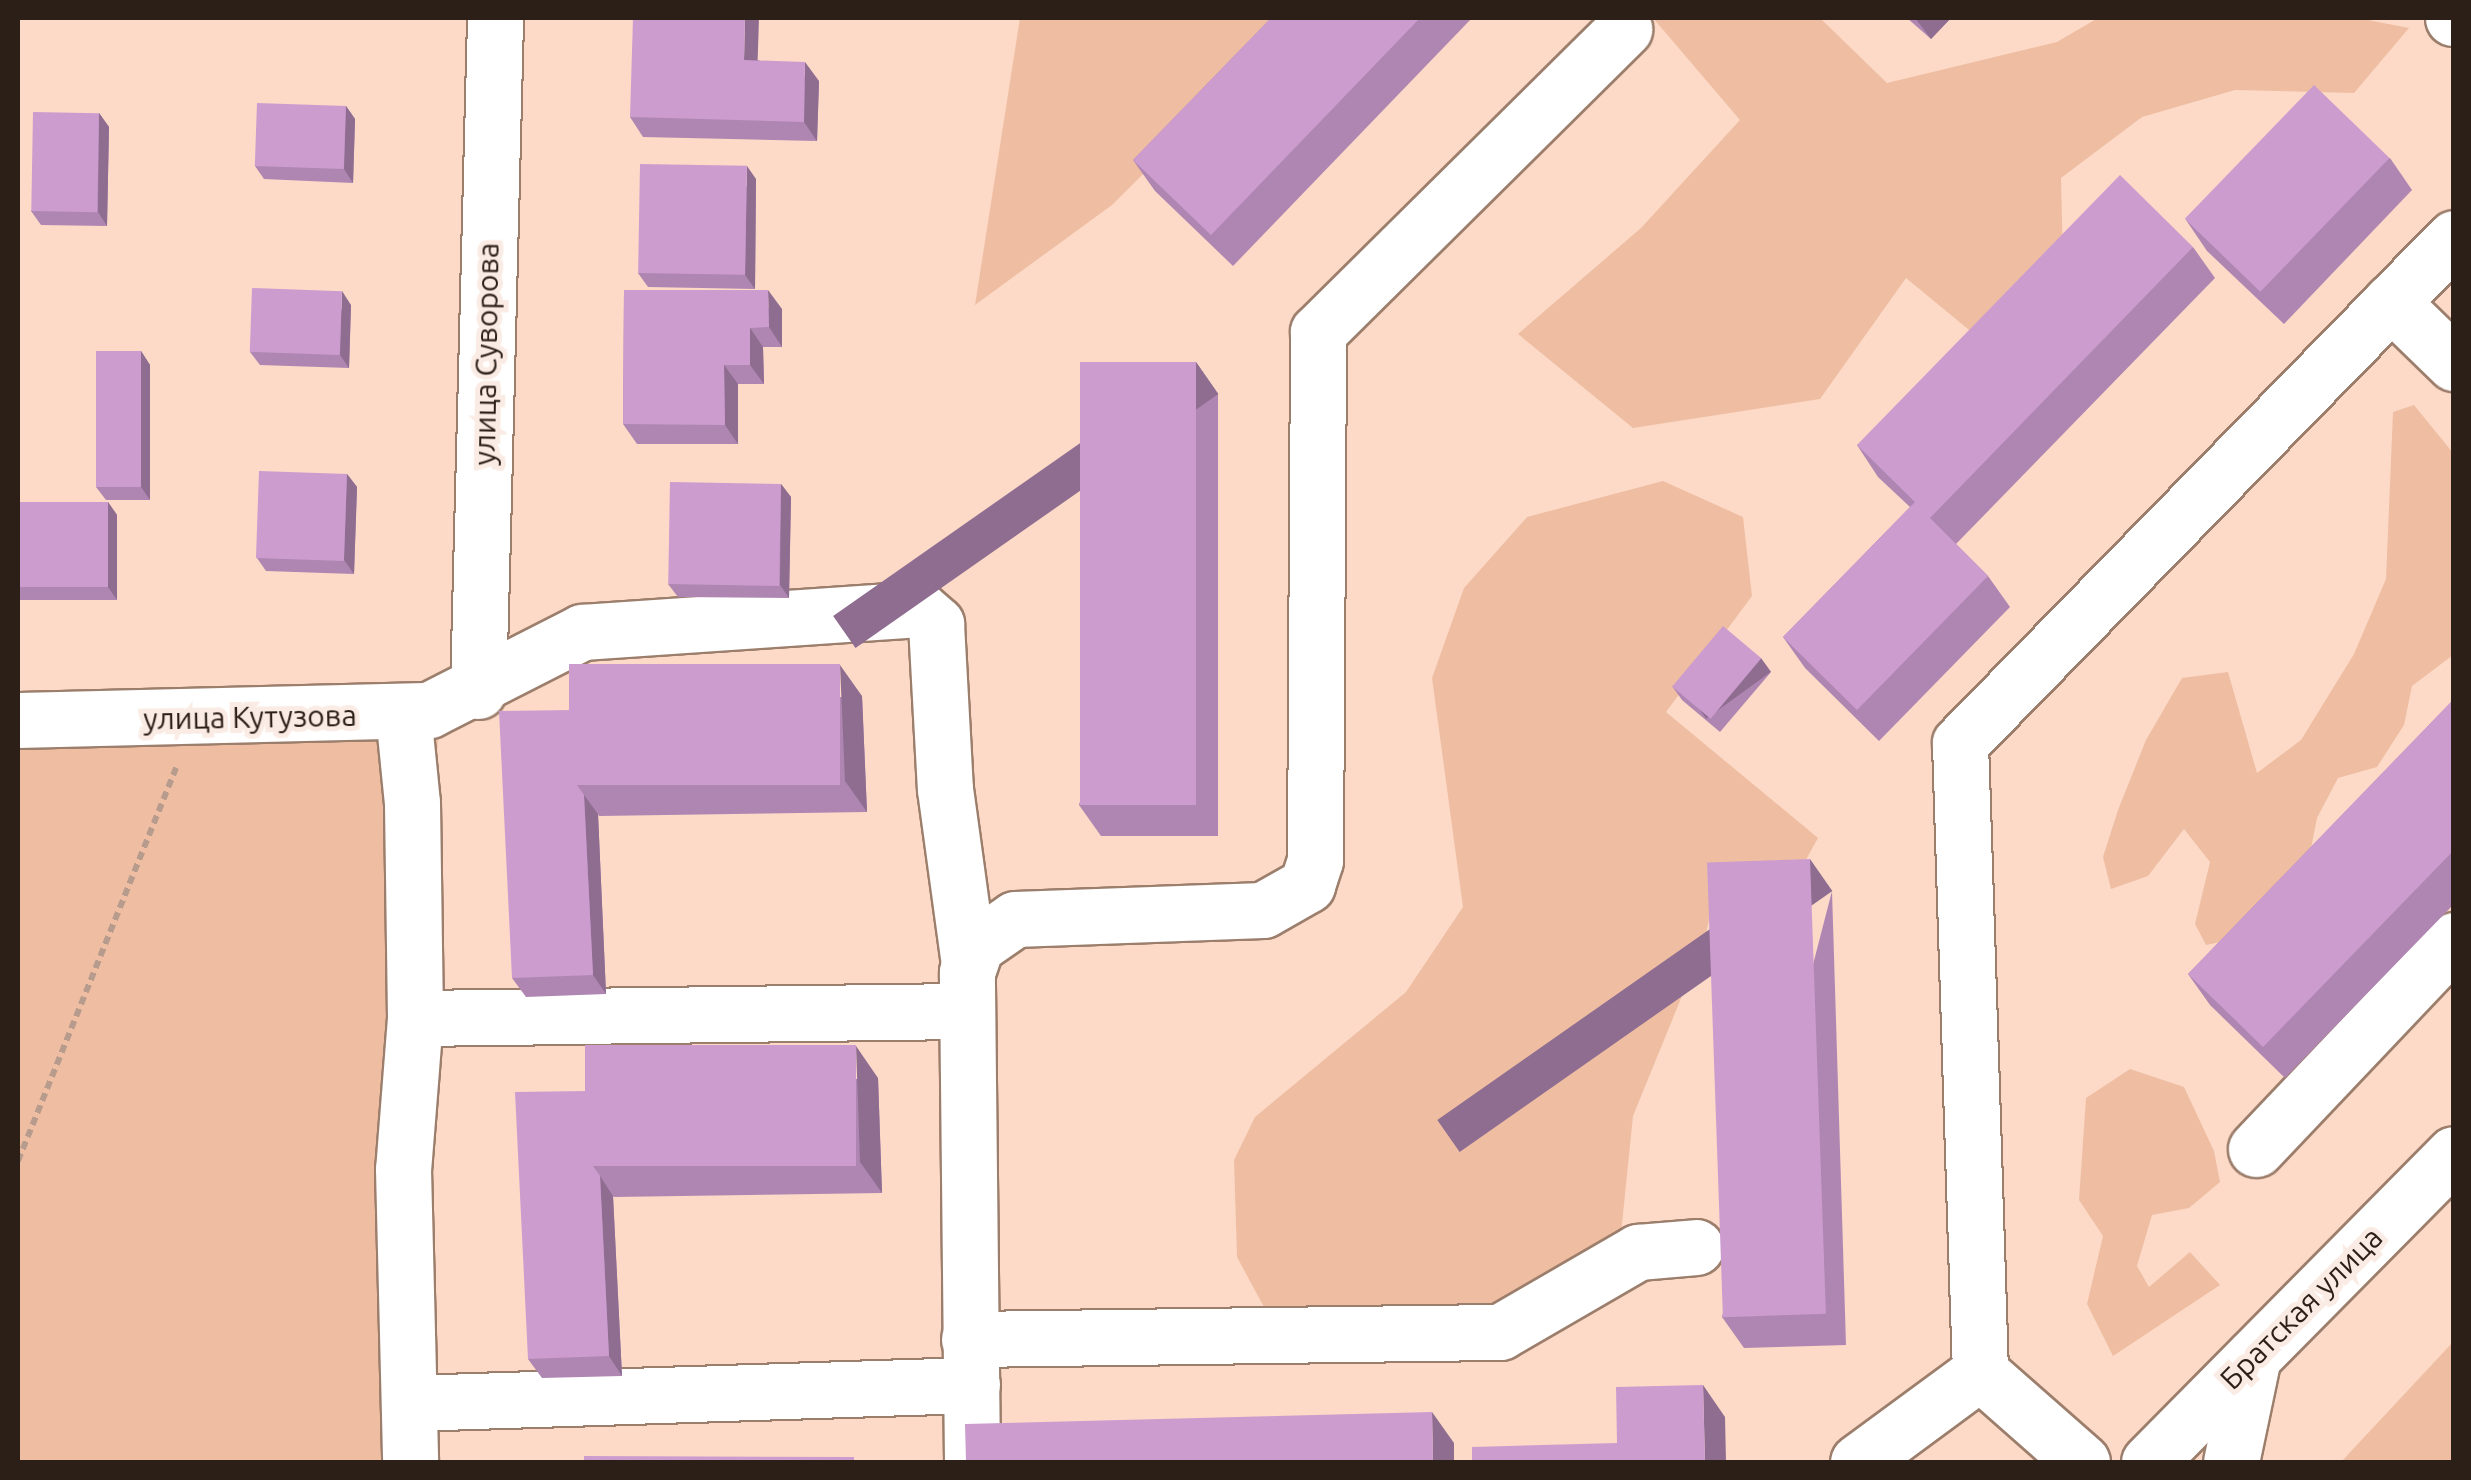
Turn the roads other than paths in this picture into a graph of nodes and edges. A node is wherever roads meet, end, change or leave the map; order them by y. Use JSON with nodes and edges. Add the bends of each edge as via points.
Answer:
{"nodes":[{"id":1,"x":495,"y":18,"type":"edge"},
{"id":2,"x":1624,"y":29,"type":"dead end"},
{"id":3,"x":2454,"y":238,"type":"edge"},
{"id":4,"x":2392,"y":302,"type":"junction"},
{"id":5,"x":2454,"y":363,"type":"edge"},
{"id":6,"x":478,"y":691,"type":"junction"},
{"id":7,"x":403,"y":713,"type":"junction"},
{"id":8,"x":18,"y":720,"type":"edge"},
{"id":9,"x":2454,"y":940,"type":"edge"},
{"id":10,"x":968,"y":988,"type":"junction"},
{"id":11,"x":414,"y":1018,"type":"junction"},
{"id":12,"x":2256,"y":1150,"type":"dead end"},
{"id":13,"x":2454,"y":1154,"type":"edge"},
{"id":14,"x":1696,"y":1247,"type":"dead end"},
{"id":15,"x":2253,"y":1356,"type":"junction"},
{"id":16,"x":971,"y":1362,"type":"junction"},
{"id":17,"x":1980,"y":1372,"type":"junction"},
{"id":18,"x":411,"y":1403,"type":"junction"},
{"id":19,"x":410,"y":1462,"type":"edge"},
{"id":20,"x":972,"y":1462,"type":"edge"},
{"id":21,"x":1858,"y":1462,"type":"edge"},
{"id":22,"x":2082,"y":1462,"type":"edge"},
{"id":23,"x":2148,"y":1462,"type":"edge"},
{"id":24,"x":2231,"y":1462,"type":"edge"}],
"edges":[{"from":1,"to":6,"type":"street","name":"улица Суворова"},
{"from":2,"to":10,"type":"street","via":[[1318,332],[1315,860],[1307,885],[1263,910],[1015,918],[992,928]]},
{"from":3,"to":4,"type":"street"},
{"from":4,"to":5,"type":"street"},
{"from":4,"to":17,"type":"street","via":[[1960,742]]},
{"from":6,"to":7,"type":"street","name":"улица Кутузова"},
{"from":6,"to":10,"type":"street","name":"улица Кутузова","via":[[494,674],[582,632],[886,610],[930,613]]},
{"from":7,"to":8,"type":"street","name":"улица Кутузова"},
{"from":7,"to":11,"type":"street","via":[[412,804]]},
{"from":9,"to":12,"type":"street"},
{"from":10,"to":11,"type":"street"},
{"from":10,"to":16,"type":"street"},
{"from":11,"to":18,"type":"street","via":[[403,1169]]},
{"from":13,"to":15,"type":"street","name":"Братская улица"},
{"from":14,"to":16,"type":"street","via":[[1638,1252],[1500,1332]]},
{"from":15,"to":23,"type":"street","name":"Братская улица"},
{"from":15,"to":24,"type":"street"},
{"from":16,"to":18,"type":"street"},
{"from":16,"to":20,"type":"street"},
{"from":17,"to":21,"type":"street"},
{"from":17,"to":22,"type":"street"},
{"from":18,"to":19,"type":"street"}]}
